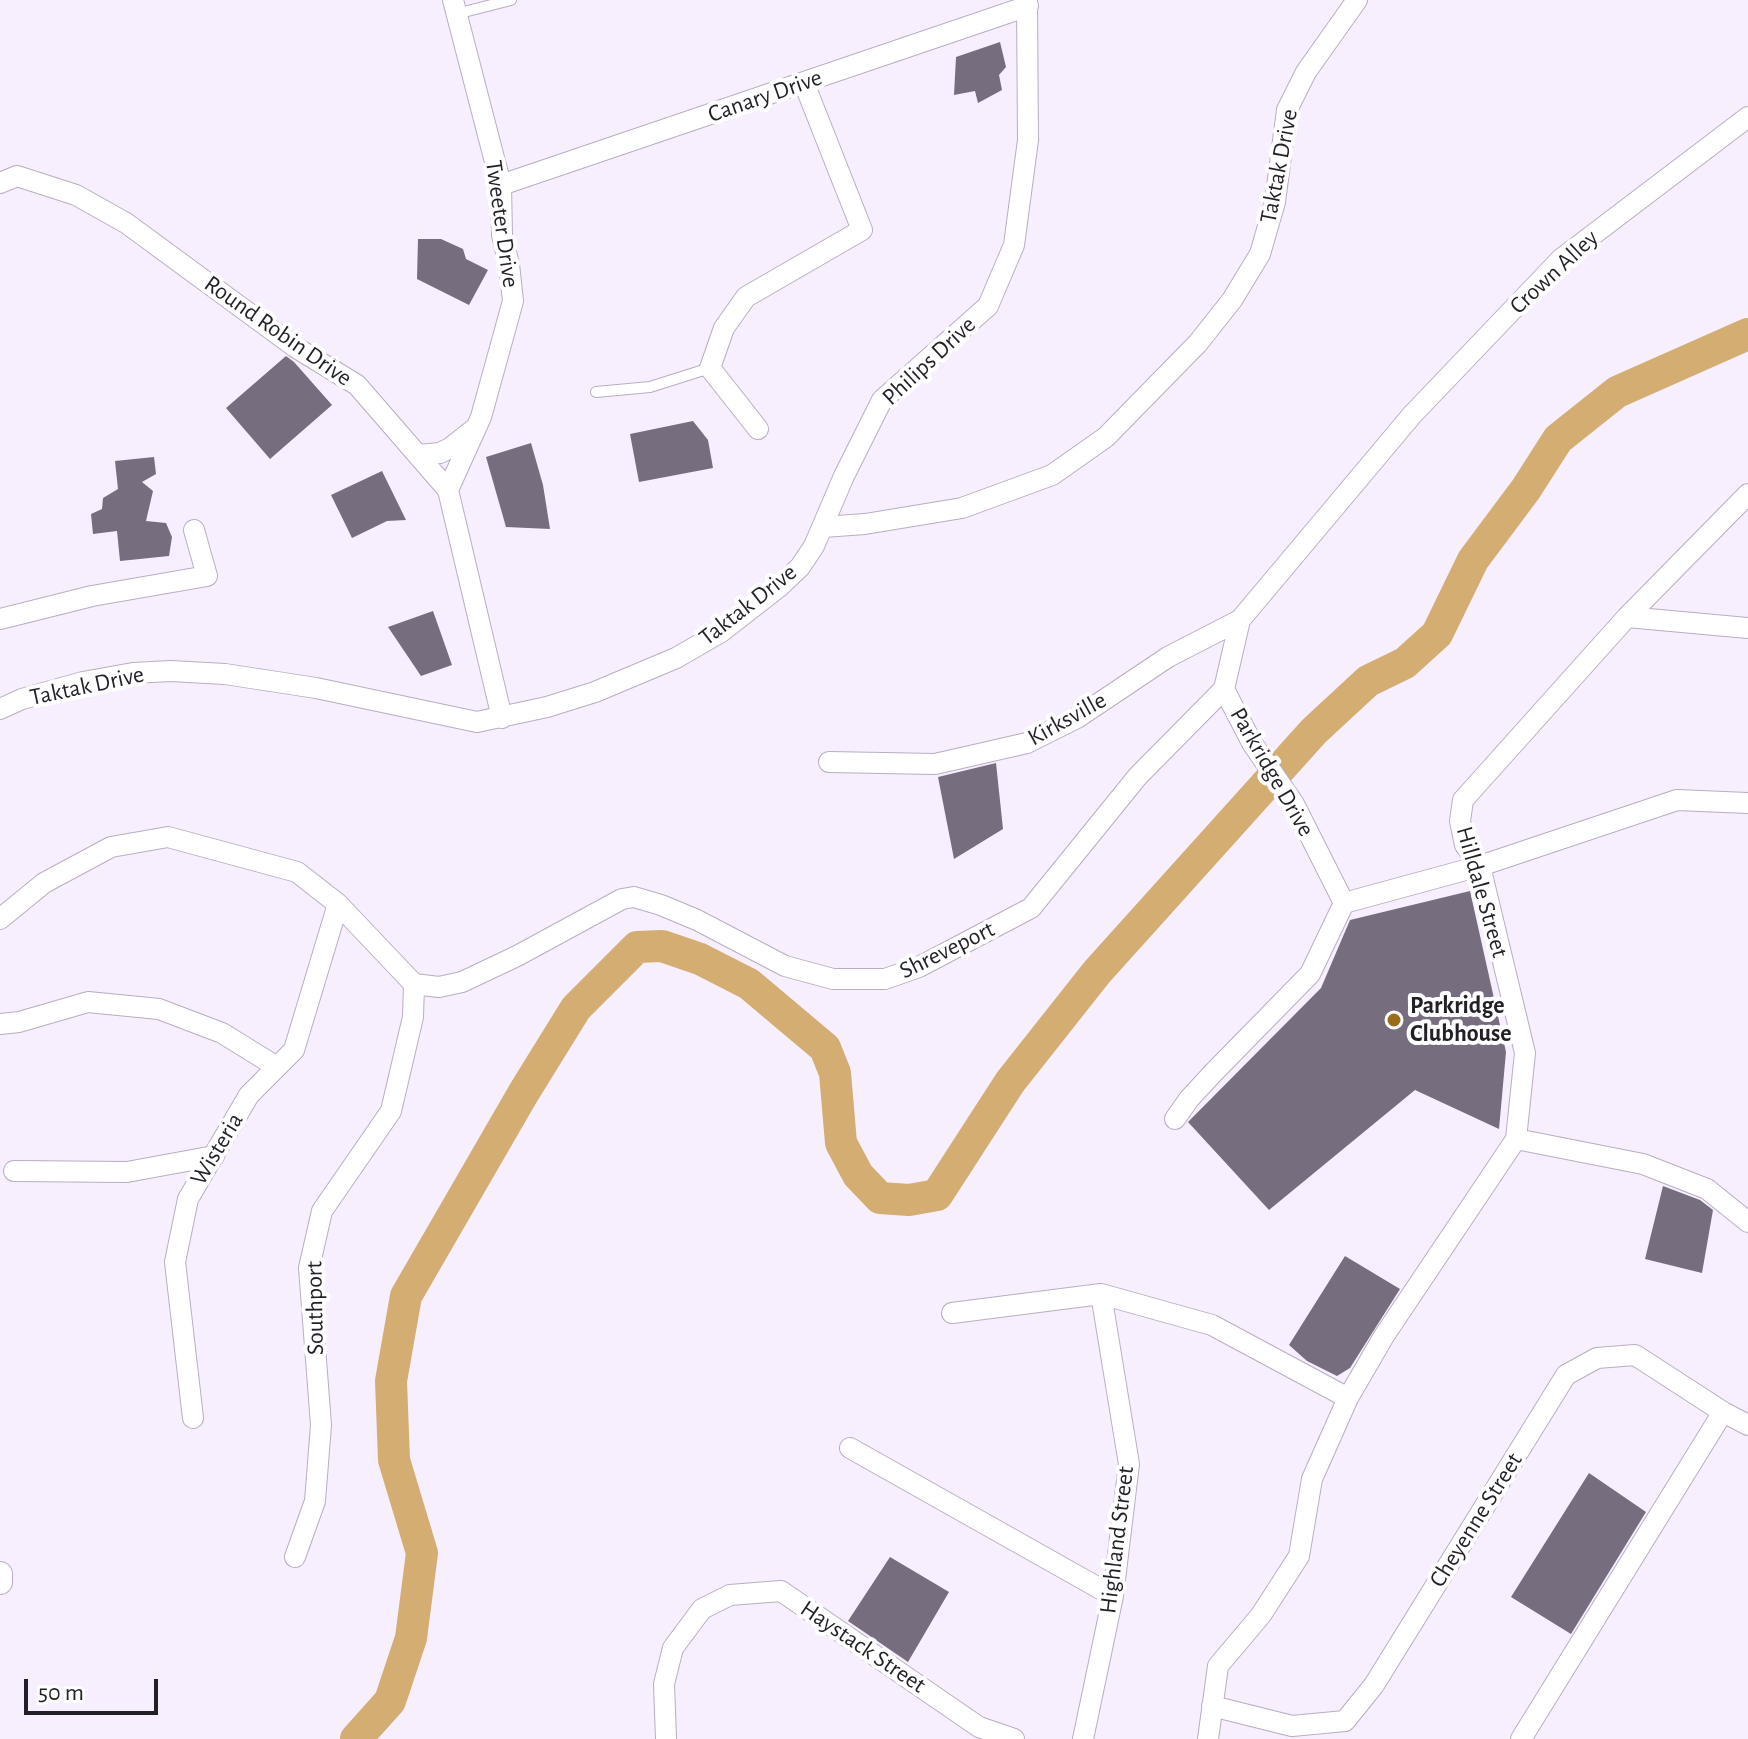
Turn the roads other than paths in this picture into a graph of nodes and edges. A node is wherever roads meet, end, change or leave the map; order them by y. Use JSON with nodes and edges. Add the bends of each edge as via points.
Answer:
{"nodes":[{"id":1,"x":511,"y":0,"type":"edge"},
{"id":2,"x":1357,"y":0,"type":"edge"},
{"id":3,"x":1028,"y":3,"type":"edge"},
{"id":4,"x":455,"y":7,"type":"edge"},
{"id":5,"x":804,"y":83,"type":"junction"},
{"id":6,"x":1748,"y":117,"type":"edge"},
{"id":7,"x":0,"y":183,"type":"edge"},
{"id":8,"x":501,"y":185,"type":"junction"},
{"id":9,"x":710,"y":368,"type":"junction"},
{"id":10,"x":596,"y":392,"type":"dead end"},
{"id":11,"x":1412,"y":415,"type":"joint"},
{"id":12,"x":477,"y":427,"type":"junction"},
{"id":13,"x":758,"y":429,"type":"dead end"},
{"id":14,"x":418,"y":455,"type":"junction"},
{"id":15,"x":448,"y":490,"type":"junction"},
{"id":16,"x":1748,"y":494,"type":"edge"},
{"id":17,"x":823,"y":527,"type":"junction"},
{"id":18,"x":194,"y":530,"type":"dead end"},
{"id":19,"x":1627,"y":617,"type":"junction"},
{"id":20,"x":0,"y":619,"type":"edge"},
{"id":21,"x":1240,"y":620,"type":"junction"},
{"id":22,"x":1748,"y":628,"type":"edge"},
{"id":23,"x":1224,"y":689,"type":"junction"},
{"id":24,"x":0,"y":709,"type":"edge"},
{"id":25,"x":502,"y":718,"type":"junction"},
{"id":26,"x":829,"y":762,"type":"dead end"},
{"id":27,"x":1748,"y":803,"type":"edge"},
{"id":28,"x":1480,"y":866,"type":"junction"},
{"id":29,"x":1344,"y":903,"type":"junction"},
{"id":30,"x":338,"y":904,"type":"junction"},
{"id":31,"x":0,"y":919,"type":"edge"},
{"id":32,"x":414,"y":984,"type":"junction"},
{"id":33,"x":0,"y":1024,"type":"edge"},
{"id":34,"x":277,"y":1067,"type":"junction"},
{"id":35,"x":1175,"y":1119,"type":"dead end"},
{"id":36,"x":1516,"y":1139,"type":"junction"},
{"id":37,"x":214,"y":1156,"type":"junction"},
{"id":38,"x":14,"y":1171,"type":"dead end"},
{"id":39,"x":1748,"y":1222,"type":"edge"},
{"id":40,"x":1101,"y":1294,"type":"junction"},
{"id":41,"x":952,"y":1313,"type":"dead end"},
{"id":42,"x":1348,"y":1398,"type":"junction"},
{"id":43,"x":1723,"y":1412,"type":"junction"},
{"id":44,"x":193,"y":1418,"type":"dead end"},
{"id":45,"x":1748,"y":1425,"type":"edge"},
{"id":46,"x":850,"y":1448,"type":"dead end"},
{"id":47,"x":295,"y":1557,"type":"dead end"},
{"id":48,"x":0,"y":1574,"type":"edge"},
{"id":49,"x":0,"y":1582,"type":"edge"},
{"id":50,"x":1113,"y":1596,"type":"junction"},
{"id":51,"x":1212,"y":1706,"type":"junction"},
{"id":52,"x":666,"y":1739,"type":"edge"},
{"id":53,"x":1014,"y":1739,"type":"edge"},
{"id":54,"x":1083,"y":1739,"type":"edge"},
{"id":55,"x":1208,"y":1739,"type":"edge"},
{"id":56,"x":1521,"y":1739,"type":"edge"}],
"edges":[{"from":1,"to":4,"type":"lane"},
{"from":2,"to":17,"type":"street","name":"Taktak Drive","via":[[1306,72],[1287,110],[1275,202],[1260,254],[1198,343],[1106,437],[1052,475],[962,508]]},
{"from":3,"to":5,"type":"street","name":"Canary Drive"},
{"from":3,"to":17,"type":"street","name":"Philips Drive","via":[[1028,140],[1014,245],[988,306],[882,400]]},
{"from":4,"to":8,"type":"street","name":"Tweeter Drive"},
{"from":5,"to":8,"type":"street","name":"Canary Drive"},
{"from":5,"to":9,"type":"street","via":[[862,230],[746,297],[724,328]]},
{"from":6,"to":11,"type":"street","name":"Crown Alley","via":[[1561,259]]},
{"from":7,"to":14,"type":"street","name":"Round Robin Drive","via":[[17,176],[76,195],[126,223],[295,347],[357,385]]},
{"from":8,"to":12,"type":"street","name":"Tweeter Drive","via":[[502,235],[513,301]]},
{"from":9,"to":10,"type":"lane","via":[[650,387]]},
{"from":9,"to":13,"type":"street"},
{"from":11,"to":21,"type":"street","name":"Parkridge Drive"},
{"from":12,"to":14,"type":"street","via":[[440,453]]},
{"from":12,"to":15,"type":"street","name":"Tweeter Drive"},
{"from":14,"to":15,"type":"street","name":"Round Robin Drive"},
{"from":15,"to":25,"type":"street","name":"Round Robin Drive"},
{"from":16,"to":19,"type":"street","name":"Hilldale Street"},
{"from":17,"to":25,"type":"street","name":"Taktak Drive","via":[[800,567],[710,638],[595,692]]},
{"from":18,"to":20,"type":"street","via":[[207,576]]},
{"from":19,"to":22,"type":"street"},
{"from":19,"to":28,"type":"street","name":"Hilldale Street","via":[[1463,800],[1465,845]]},
{"from":21,"to":23,"type":"street","name":"Parkridge Drive"},
{"from":21,"to":26,"type":"street","name":"Kirksville","via":[[1027,743],[935,764]]},
{"from":23,"to":29,"type":"street","name":"Parkridge Drive","via":[[1252,743],[1294,804]]},
{"from":23,"to":32,"type":"street","name":"Shreveport","via":[[1138,776],[1031,908],[919,967],[885,979],[833,979],[785,966],[697,920],[634,897],[462,982],[439,987]]},
{"from":24,"to":25,"type":"street","name":"Taktak Drive","via":[[83,682],[171,671],[316,688],[477,722]]},
{"from":27,"to":28,"type":"street","via":[[1677,800]]},
{"from":28,"to":29,"type":"street"},
{"from":28,"to":36,"type":"street","name":"Hilldale Street","via":[[1525,1053]]},
{"from":29,"to":35,"type":"street","via":[[1310,974]]},
{"from":30,"to":31,"type":"street","via":[[297,872],[168,837],[111,847],[44,883]]},
{"from":30,"to":32,"type":"street"},
{"from":30,"to":34,"type":"street","name":"Wisteria","via":[[294,1050]]},
{"from":32,"to":47,"type":"street","name":"Southport","via":[[413,1017],[391,1111],[322,1211],[309,1268],[321,1425],[315,1501]]},
{"from":33,"to":34,"type":"street","via":[[88,1002],[159,1009],[222,1033]]},
{"from":34,"to":37,"type":"street","name":"Wisteria","via":[[249,1095]]},
{"from":36,"to":39,"type":"street","via":[[1643,1164],[1707,1189]]},
{"from":36,"to":42,"type":"street","name":"Hilldale Street"},
{"from":37,"to":38,"type":"street","via":[[127,1172]]},
{"from":37,"to":44,"type":"street","name":"Wisteria","via":[[188,1199],[175,1262]]},
{"from":40,"to":41,"type":"street"},
{"from":40,"to":42,"type":"street","via":[[1212,1325]]},
{"from":40,"to":50,"type":"street","name":"Highland Street","via":[[1129,1464]]},
{"from":42,"to":51,"type":"street","name":"Hilldale Street","via":[[1312,1479],[1299,1556],[1261,1615],[1218,1666]]},
{"from":43,"to":45,"type":"street","name":"Cheyenne Street"},
{"from":43,"to":51,"type":"street","name":"Cheyenne Street","via":[[1635,1355],[1597,1358],[1566,1375],[1374,1685],[1345,1721],[1292,1726]]},
{"from":43,"to":56,"type":"street"},
{"from":46,"to":50,"type":"street"},
{"from":48,"to":49,"type":"street"},
{"from":50,"to":54,"type":"street","name":"Highland Street"},
{"from":51,"to":55,"type":"street","name":"Hilldale Street"},
{"from":52,"to":53,"type":"street","name":"Haystack Street","via":[[664,1684],[673,1648],[702,1609],[730,1595],[781,1591],[979,1727]]}]}
